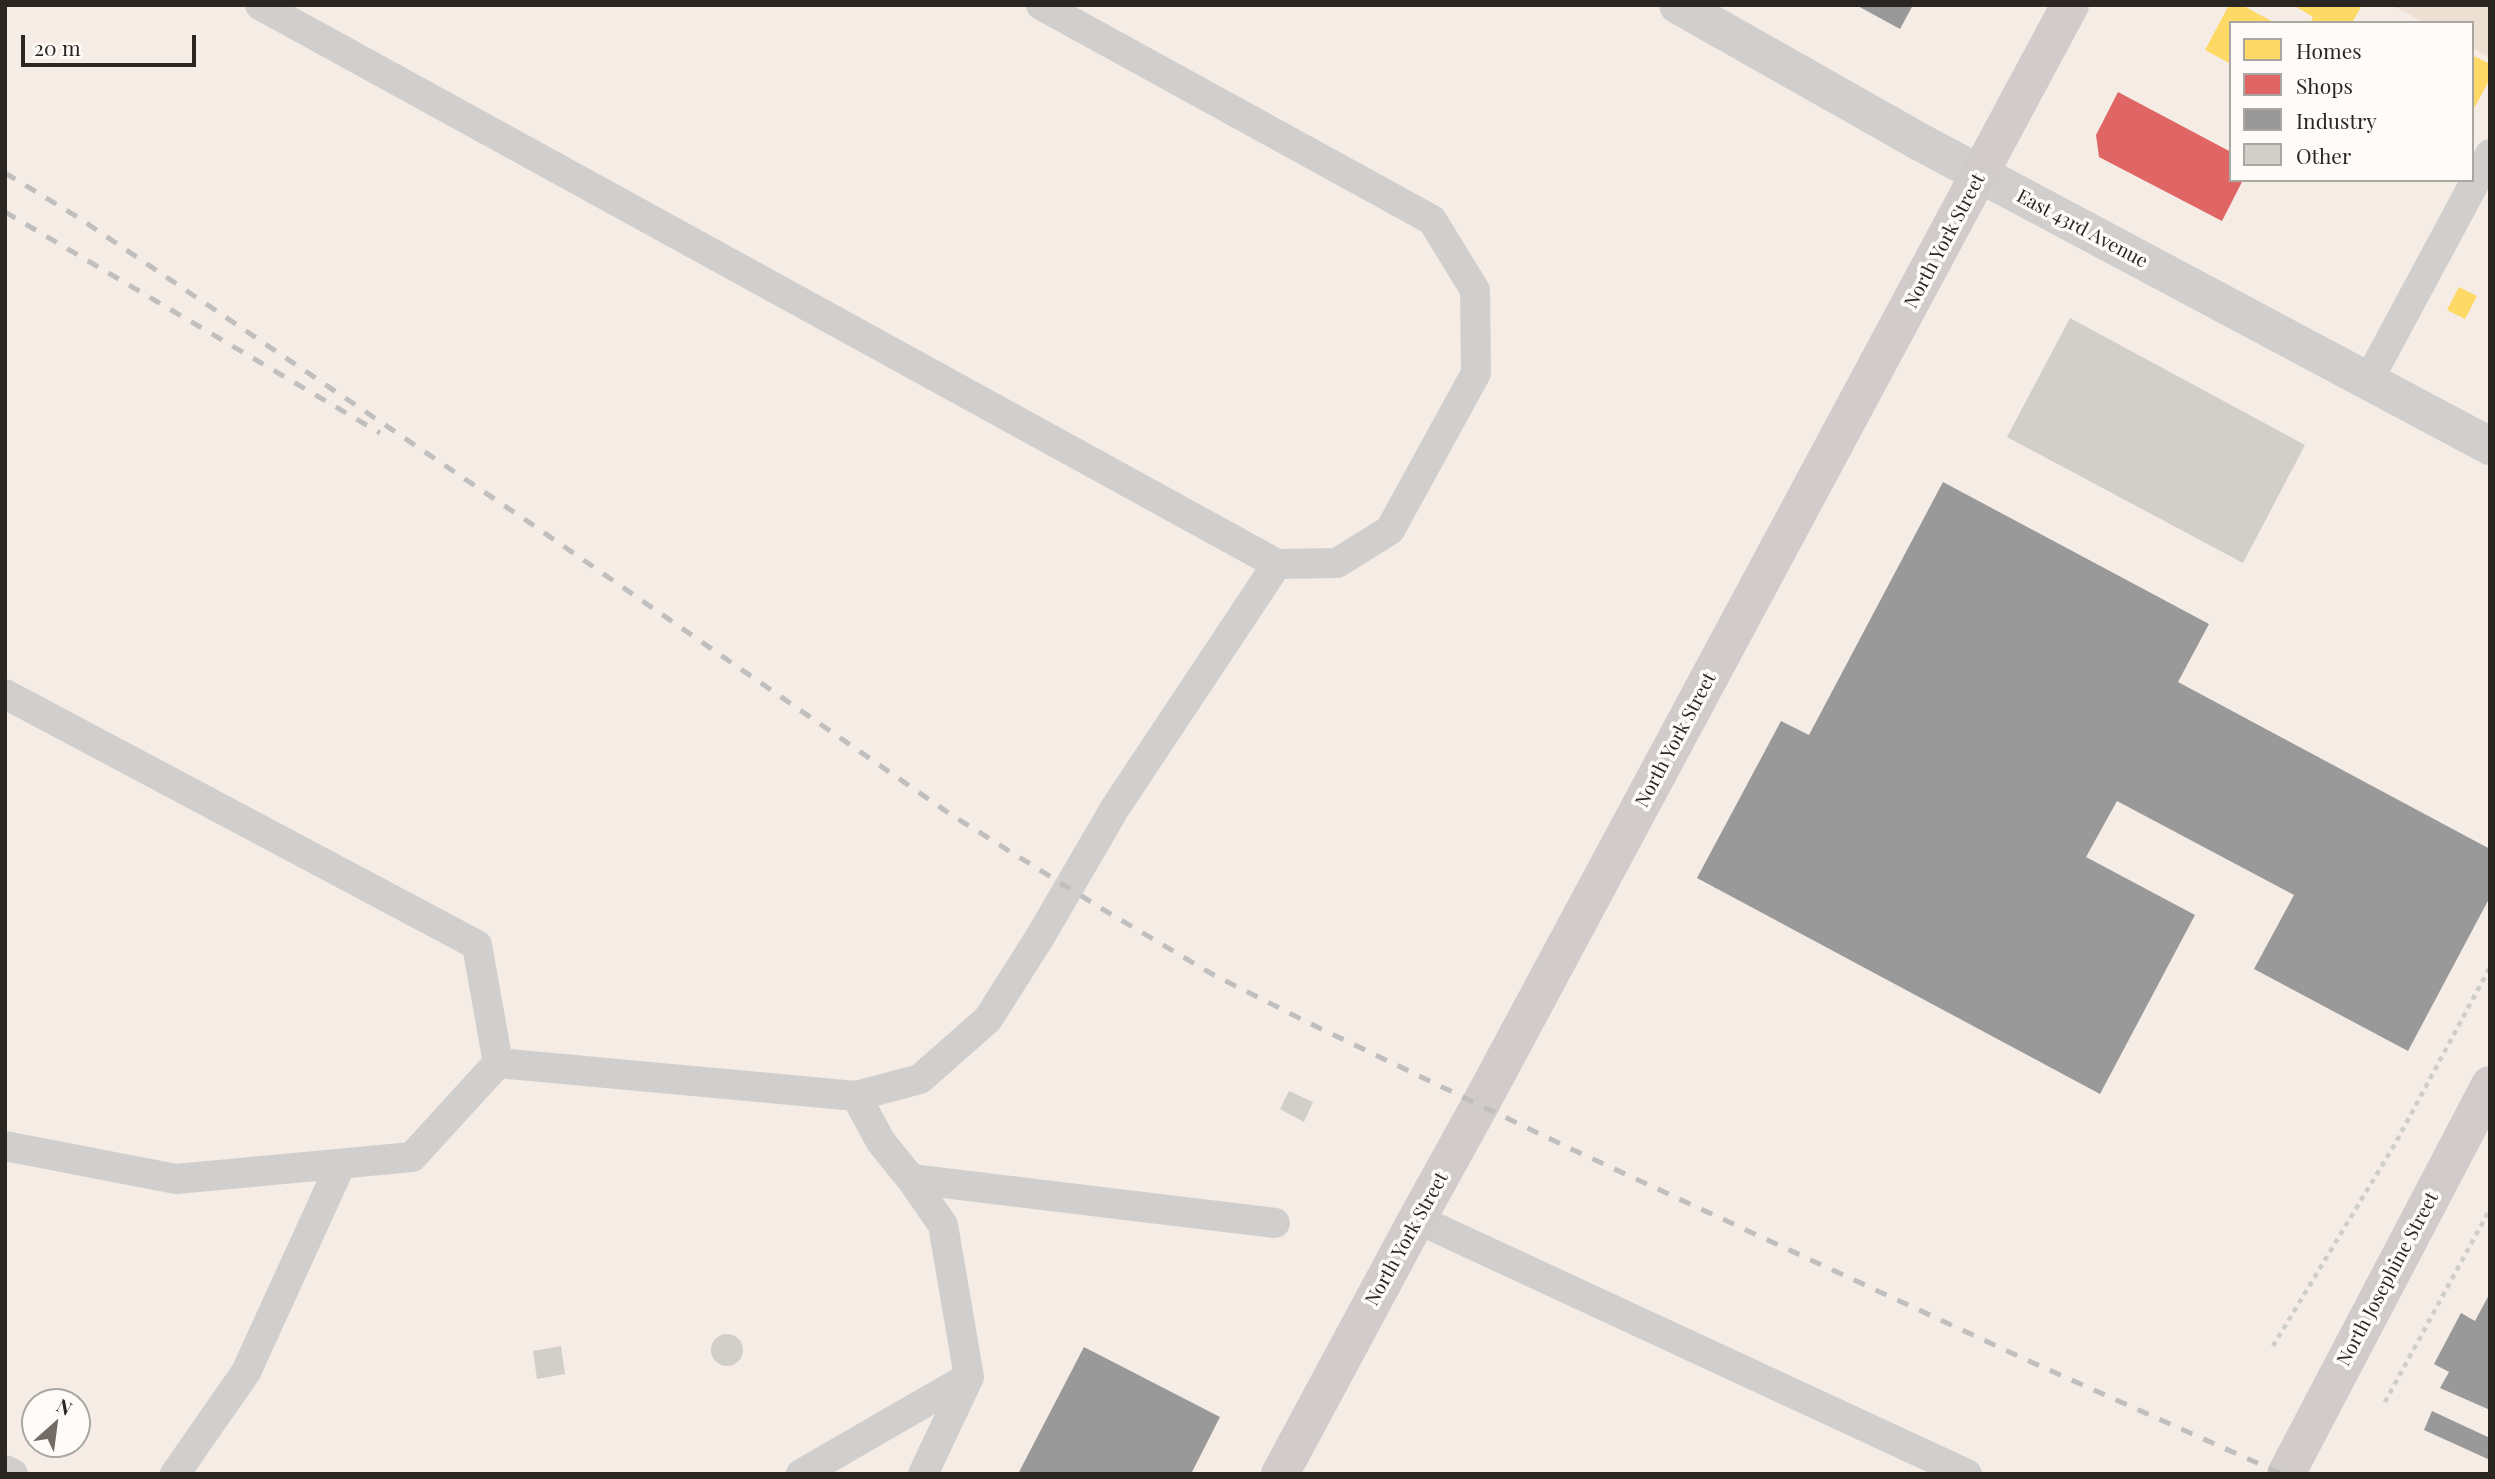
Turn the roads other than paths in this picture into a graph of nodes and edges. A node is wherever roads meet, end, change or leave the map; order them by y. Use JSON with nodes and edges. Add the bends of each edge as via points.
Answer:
{"nodes":[{"id":1,"x":260,"y":5,"type":"edge"},
{"id":2,"x":1041,"y":5,"type":"edge"},
{"id":3,"x":1678,"y":5,"type":"edge"},
{"id":4,"x":2070,"y":5,"type":"edge"},
{"id":5,"x":2490,"y":154,"type":"edge"},
{"id":6,"x":1981,"y":174,"type":"junction"},
{"id":7,"x":2368,"y":381,"type":"junction"},
{"id":8,"x":2490,"y":446,"type":"edge"},
{"id":9,"x":1277,"y":564,"type":"junction"},
{"id":10,"x":5,"y":694,"type":"edge"},
{"id":11,"x":498,"y":1063,"type":"junction"},
{"id":12,"x":2490,"y":1085,"type":"edge"},
{"id":13,"x":856,"y":1096,"type":"junction"},
{"id":14,"x":5,"y":1146,"type":"edge"},
{"id":15,"x":341,"y":1164,"type":"junction"},
{"id":16,"x":911,"y":1179,"type":"junction"},
{"id":17,"x":1417,"y":1219,"type":"junction"},
{"id":18,"x":1275,"y":1223,"type":"dead end"},
{"id":19,"x":969,"y":1377,"type":"junction"},
{"id":20,"x":5,"y":1470,"type":"edge"},
{"id":21,"x":13,"y":1474,"type":"edge"},
{"id":22,"x":174,"y":1474,"type":"edge"},
{"id":23,"x":801,"y":1474,"type":"edge"},
{"id":24,"x":923,"y":1474,"type":"edge"},
{"id":25,"x":1280,"y":1474,"type":"edge"},
{"id":26,"x":1967,"y":1474,"type":"edge"},
{"id":27,"x":2286,"y":1474,"type":"edge"}],
"edges":[{"from":1,"to":9,"type":"lane"},
{"from":2,"to":9,"type":"lane","via":[[1432,220],[1475,290],[1476,373],[1390,530],[1337,563]]},
{"from":3,"to":6,"type":"street","name":"East 43rd Avenue"},
{"from":4,"to":6,"type":"main road","name":"North York Street"},
{"from":5,"to":7,"type":"lane"},
{"from":6,"to":7,"type":"street","name":"East 43rd Avenue"},
{"from":6,"to":17,"type":"main road","name":"North York Street"},
{"from":7,"to":8,"type":"street","name":"East 43rd Avenue"},
{"from":9,"to":13,"type":"lane","via":[[1115,808],[988,1019],[920,1079]]},
{"from":10,"to":11,"type":"lane","via":[[477,945]]},
{"from":11,"to":13,"type":"lane"},
{"from":11,"to":15,"type":"lane","via":[[412,1157]]},
{"from":12,"to":27,"type":"main road","name":"North Josephine Street"},
{"from":13,"to":16,"type":"lane","via":[[881,1142]]},
{"from":14,"to":15,"type":"lane","via":[[176,1179]]},
{"from":15,"to":22,"type":"lane","via":[[246,1372]]},
{"from":16,"to":18,"type":"lane"},
{"from":16,"to":19,"type":"lane","via":[[943,1225]]},
{"from":17,"to":25,"type":"main road","name":"North York Street"},
{"from":17,"to":26,"type":"lane"},
{"from":19,"to":23,"type":"lane"},
{"from":19,"to":24,"type":"lane"},
{"from":20,"to":21,"type":"lane"}]}
